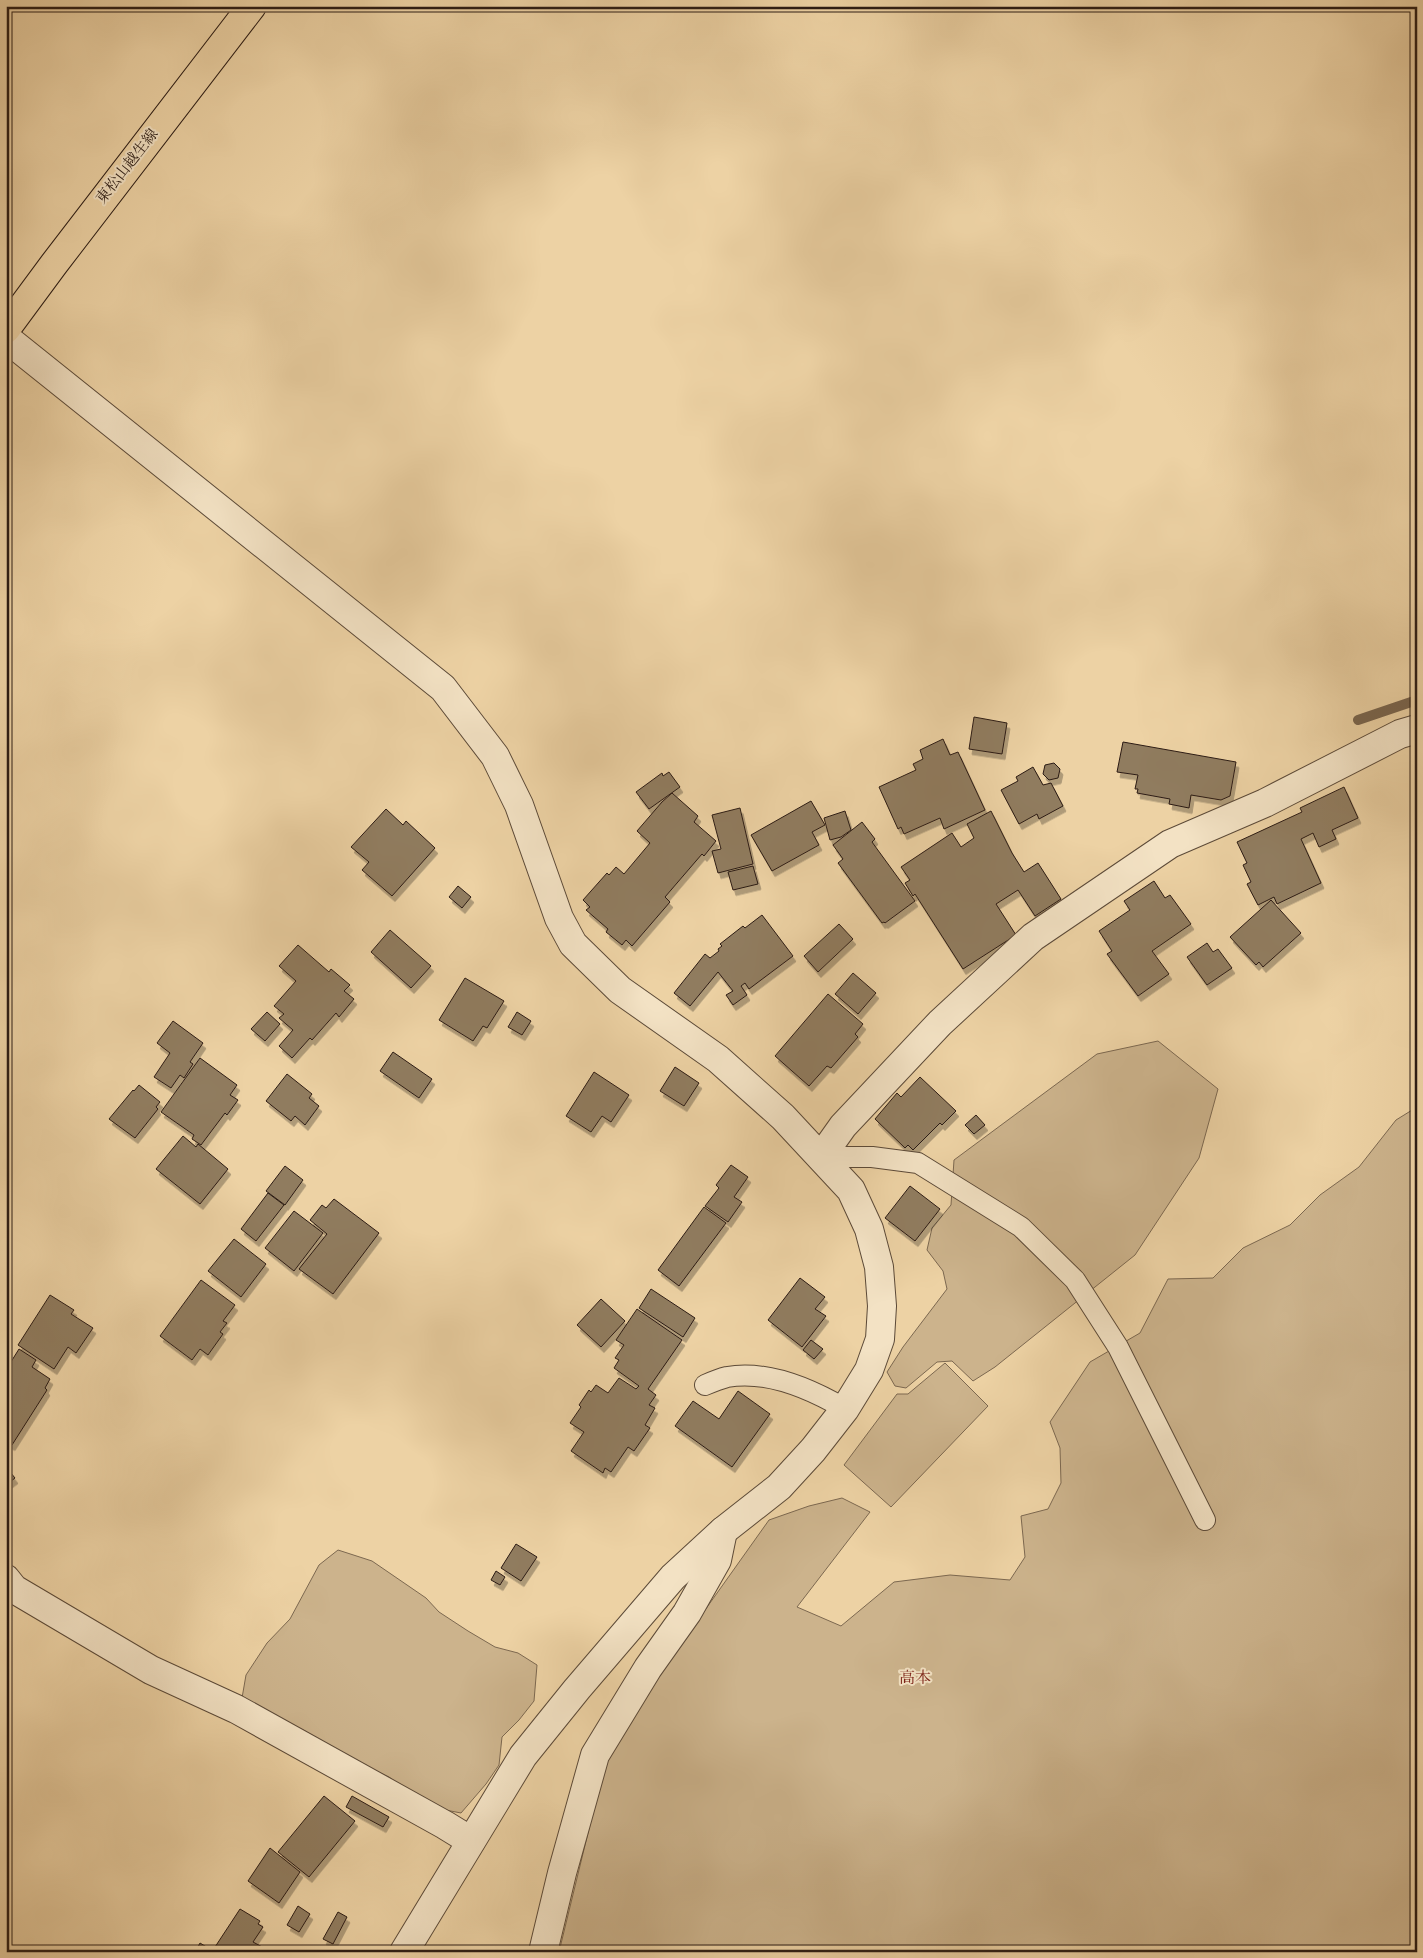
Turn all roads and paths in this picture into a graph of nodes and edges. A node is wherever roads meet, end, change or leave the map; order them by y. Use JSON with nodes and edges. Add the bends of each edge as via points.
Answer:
{"nodes":[{"id":1,"x":252,"y":6,"type":"edge"},
{"id":2,"x":6,"y":329,"type":"edge"},
{"id":3,"x":6,"y":338,"type":"edge"},
{"id":4,"x":1417,"y":729,"type":"edge"},
{"id":5,"x":821,"y":1157,"type":"junction"},
{"id":6,"x":705,"y":1385,"type":"dead end"},
{"id":7,"x":845,"y":1408,"type":"junction"},
{"id":8,"x":1205,"y":1520,"type":"dead end"},
{"id":9,"x":723,"y":1531,"type":"junction"},
{"id":10,"x":6,"y":1578,"type":"edge"},
{"id":11,"x":471,"y":1841,"type":"junction"},
{"id":12,"x":404,"y":1952,"type":"edge"},
{"id":13,"x":543,"y":1952,"type":"edge"}],
"edges":[{"from":1,"to":2,"type":"main road","name":"東松山越生線"},
{"from":3,"to":5,"type":"street","via":[[443,688],[495,756],[520,805],[559,918],[573,944],[620,990],[718,1058],[783,1117]]},
{"from":4,"to":5,"type":"street","via":[[1400,734],[1265,802],[1170,844],[1033,937],[940,1023],[843,1126]]},
{"from":5,"to":7,"type":"street","via":[[851,1190],[869,1229],[879,1267],[880,1339],[869,1370]]},
{"from":5,"to":8,"type":"lane","via":[[872,1157],[918,1163],[1021,1226],[1075,1280],[1118,1347]]},
{"from":6,"to":7,"type":"lane","via":[[727,1377],[758,1376],[816,1393]]},
{"from":7,"to":9,"type":"street","via":[[779,1488]]},
{"from":9,"to":11,"type":"street","via":[[673,1577],[577,1689],[523,1756]]},
{"from":9,"to":13,"type":"street","via":[[717,1560],[687,1613],[648,1668],[595,1755]]},
{"from":10,"to":11,"type":"street","via":[[14,1589],[151,1670],[236,1709]]},
{"from":11,"to":12,"type":"street"}]}
